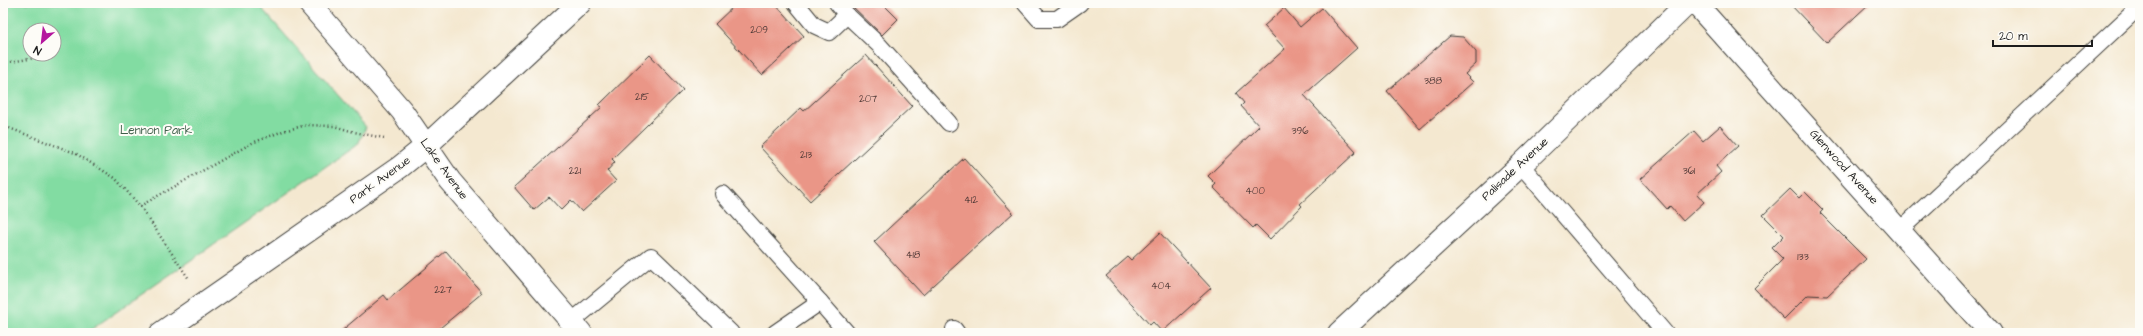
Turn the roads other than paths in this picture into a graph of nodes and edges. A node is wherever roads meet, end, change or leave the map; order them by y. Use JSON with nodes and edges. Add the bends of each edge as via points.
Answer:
{"nodes":[{"id":1,"x":309,"y":3,"type":"edge"},
{"id":2,"x":580,"y":3,"type":"edge"},
{"id":3,"x":796,"y":3,"type":"edge"},
{"id":4,"x":837,"y":3,"type":"edge"},
{"id":5,"x":1025,"y":3,"type":"edge"},
{"id":6,"x":1080,"y":3,"type":"edge"},
{"id":7,"x":1688,"y":3,"type":"edge"},
{"id":8,"x":1695,"y":3,"type":"edge"},
{"id":9,"x":2140,"y":6,"type":"edge"},
{"id":10,"x":847,"y":15,"type":"junction"},
{"id":11,"x":949,"y":123,"type":"dead end"},
{"id":12,"x":426,"y":146,"type":"junction"},
{"id":13,"x":1520,"y":165,"type":"junction"},
{"id":14,"x":723,"y":194,"type":"dead end"},
{"id":15,"x":1900,"y":230,"type":"junction"},
{"id":16,"x":820,"y":302,"type":"junction"},
{"id":17,"x":576,"y":327,"type":"edge"},
{"id":18,"x":161,"y":333,"type":"edge"},
{"id":19,"x":731,"y":333,"type":"edge"},
{"id":20,"x":775,"y":333,"type":"edge"},
{"id":21,"x":847,"y":333,"type":"edge"},
{"id":22,"x":1339,"y":333,"type":"edge"},
{"id":23,"x":1665,"y":333,"type":"edge"},
{"id":24,"x":1991,"y":333,"type":"edge"}],
"edges":[{"from":1,"to":12,"type":"street","name":"Lake Avenue","via":[[402,110]]},
{"from":2,"to":12,"type":"street","name":"Park Avenue"},
{"from":3,"to":10,"type":"lane","via":[[814,25],[829,32]]},
{"from":4,"to":10,"type":"lane"},
{"from":5,"to":6,"type":"lane","via":[[1039,18],[1057,19]]},
{"from":7,"to":13,"type":"street","name":"Palisade Avenue"},
{"from":8,"to":15,"type":"street","name":"Glenwood Avenue"},
{"from":9,"to":15,"type":"lane"},
{"from":10,"to":11,"type":"lane","via":[[879,45]]},
{"from":12,"to":17,"type":"street","name":"Lake Avenue","via":[[450,181]]},
{"from":12,"to":18,"type":"street","name":"Park Avenue","via":[[400,167]]},
{"from":13,"to":22,"type":"street","name":"Palisade Avenue"},
{"from":13,"to":23,"type":"lane"},
{"from":14,"to":16,"type":"lane"},
{"from":15,"to":24,"type":"street","name":"Glenwood Avenue"},
{"from":16,"to":20,"type":"lane"},
{"from":16,"to":21,"type":"lane"},
{"from":17,"to":19,"type":"lane","via":[[651,256]]}]}
